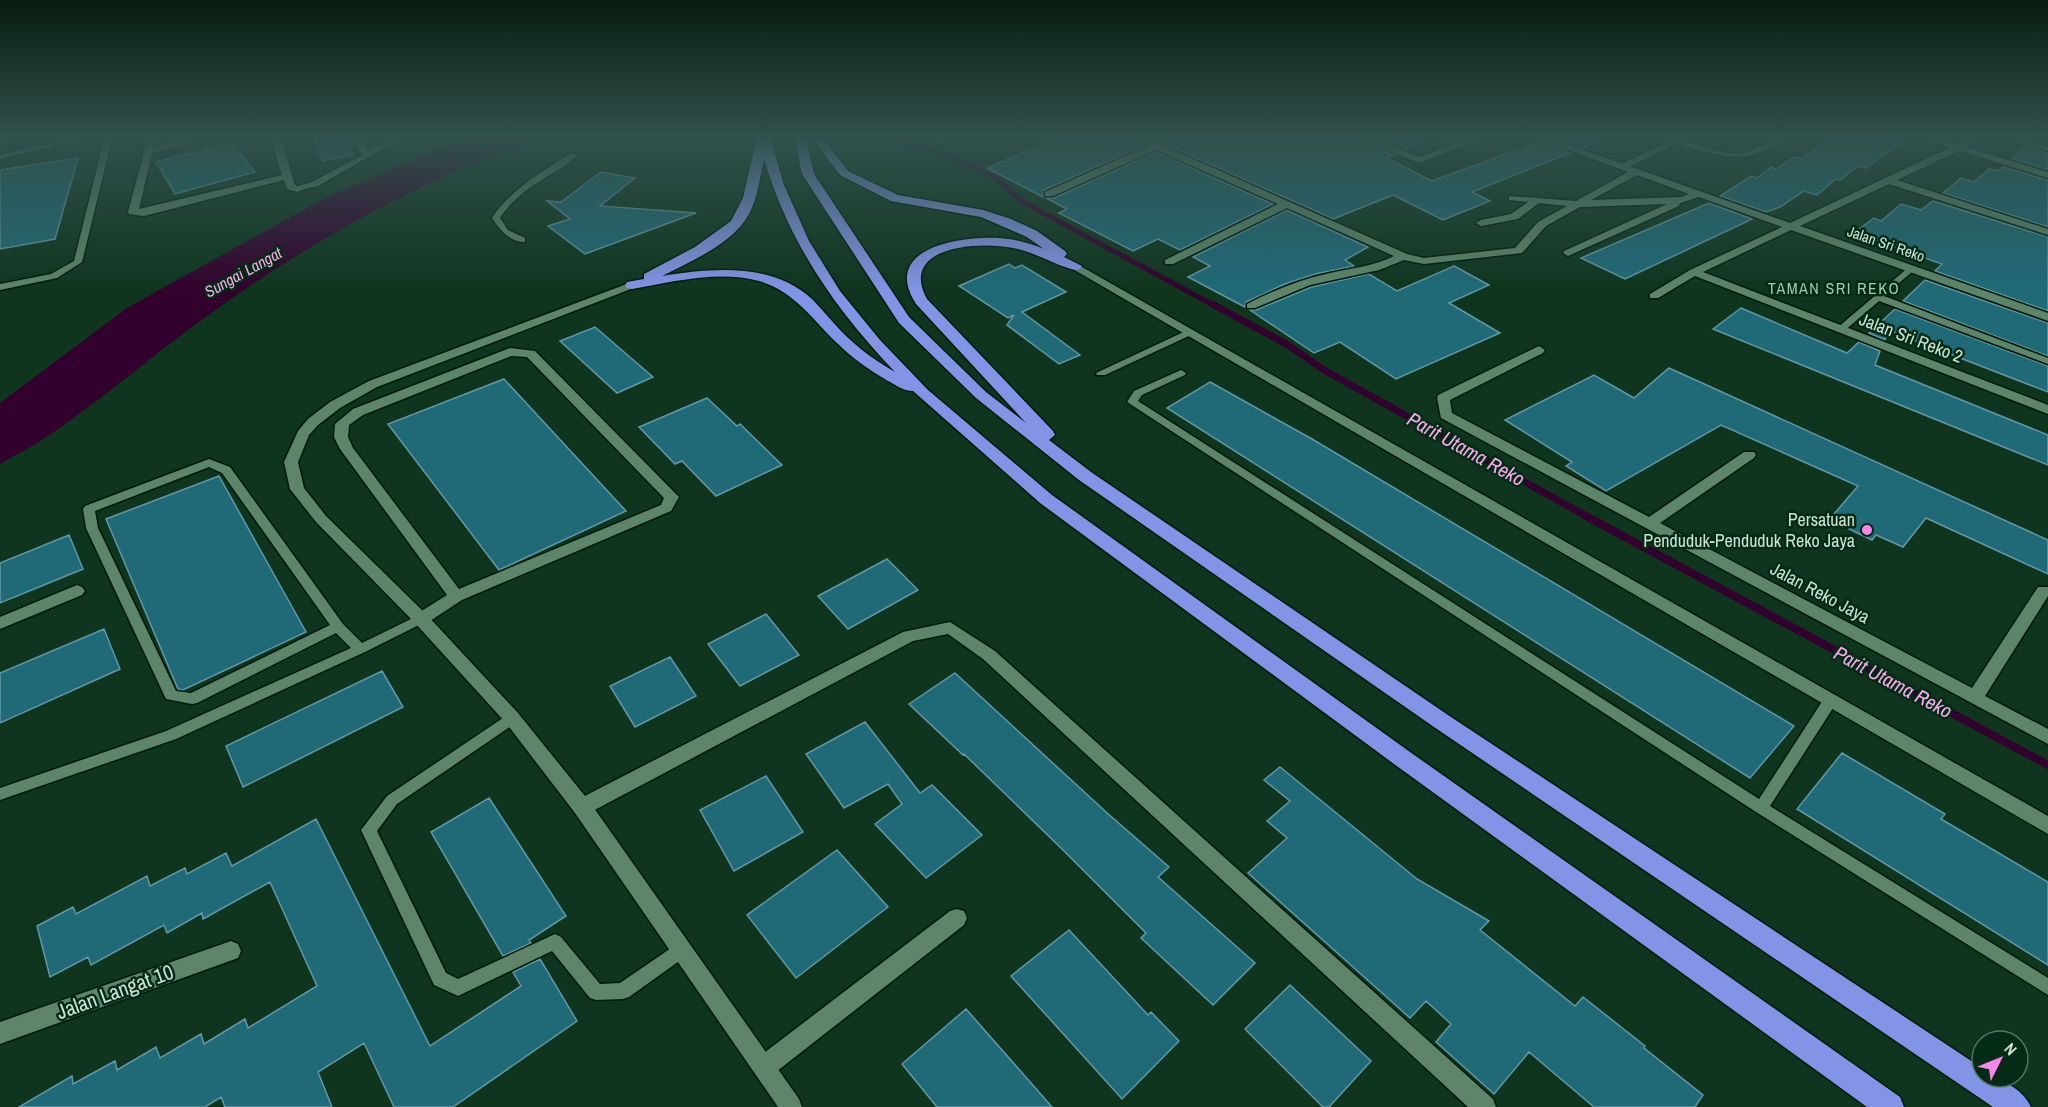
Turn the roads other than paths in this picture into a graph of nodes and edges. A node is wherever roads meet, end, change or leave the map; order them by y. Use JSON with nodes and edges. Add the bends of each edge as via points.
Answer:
{"nodes":[{"id":1,"x":96,"y":188,"type":"edge"},
{"id":2,"x":139,"y":188,"type":"edge"},
{"id":3,"x":241,"y":188,"type":"edge"},
{"id":4,"x":293,"y":188,"type":"edge"},
{"id":5,"x":303,"y":188,"type":"edge"},
{"id":6,"x":525,"y":188,"type":"edge"},
{"id":7,"x":750,"y":188,"type":"edge"},
{"id":8,"x":779,"y":188,"type":"edge"},
{"id":9,"x":817,"y":188,"type":"edge"},
{"id":10,"x":873,"y":188,"type":"edge"},
{"id":11,"x":1063,"y":188,"type":"edge"},
{"id":12,"x":1250,"y":188,"type":"edge"},
{"id":13,"x":1608,"y":188,"type":"edge"},
{"id":14,"x":1680,"y":188,"type":"edge"},
{"id":15,"x":1872,"y":188,"type":"edge"},
{"id":16,"x":1912,"y":188,"type":"edge"},
{"id":17,"x":298,"y":189,"type":"joint"},
{"id":18,"x":1049,"y":194,"type":"dead end"},
{"id":19,"x":1698,"y":194,"type":"junction"},
{"id":20,"x":1513,"y":198,"type":"dead end"},
{"id":21,"x":1683,"y":200,"type":"junction"},
{"id":22,"x":1536,"y":201,"type":"junction"},
{"id":23,"x":1287,"y":204,"type":"junction"},
{"id":24,"x":1580,"y":204,"type":"junction"},
{"id":25,"x":1481,"y":223,"type":"dead end"},
{"id":26,"x":1791,"y":226,"type":"junction"},
{"id":27,"x":2048,"y":232,"type":"edge"},
{"id":28,"x":522,"y":240,"type":"dead end"},
{"id":29,"x":1568,"y":253,"type":"dead end"},
{"id":30,"x":1403,"y":256,"type":"junction"},
{"id":31,"x":1169,"y":262,"type":"dead end"},
{"id":32,"x":1075,"y":266,"type":"junction"},
{"id":33,"x":1910,"y":268,"type":"junction"},
{"id":34,"x":1694,"y":272,"type":"junction"},
{"id":35,"x":632,"y":285,"type":"junction"},
{"id":36,"x":0,"y":287,"type":"edge"},
{"id":37,"x":1654,"y":296,"type":"dead end"},
{"id":38,"x":1878,"y":297,"type":"junction"},
{"id":39,"x":1251,"y":306,"type":"dead end"},
{"id":40,"x":2048,"y":317,"type":"edge"},
{"id":41,"x":1840,"y":330,"type":"junction"},
{"id":42,"x":1190,"y":332,"type":"junction"},
{"id":43,"x":1539,"y":350,"type":"dead end"},
{"id":44,"x":2048,"y":361,"type":"edge"},
{"id":45,"x":1101,"y":373,"type":"dead end"},
{"id":46,"x":1181,"y":373,"type":"dead end"},
{"id":47,"x":923,"y":393,"type":"junction"},
{"id":48,"x":2048,"y":410,"type":"edge"},
{"id":49,"x":1749,"y":454,"type":"dead end"},
{"id":50,"x":1085,"y":476,"type":"junction"},
{"id":51,"x":1649,"y":524,"type":"junction"},
{"id":52,"x":77,"y":591,"type":"dead end"},
{"id":53,"x":2043,"y":591,"type":"dead end"},
{"id":54,"x":456,"y":596,"type":"junction"},
{"id":55,"x":421,"y":619,"type":"junction"},
{"id":56,"x":0,"y":623,"type":"edge"},
{"id":57,"x":338,"y":627,"type":"junction"},
{"id":58,"x":360,"y":649,"type":"junction"},
{"id":59,"x":1975,"y":698,"type":"junction"},
{"id":60,"x":1830,"y":701,"type":"junction"},
{"id":61,"x":512,"y":718,"type":"junction"},
{"id":62,"x":2048,"y":737,"type":"edge"},
{"id":63,"x":0,"y":794,"type":"edge"},
{"id":64,"x":582,"y":807,"type":"junction"},
{"id":65,"x":1761,"y":808,"type":"junction"},
{"id":66,"x":2048,"y":826,"type":"edge"},
{"id":67,"x":957,"y":918,"type":"dead end"},
{"id":68,"x":683,"y":949,"type":"junction"},
{"id":69,"x":231,"y":951,"type":"dead end"},
{"id":70,"x":2048,"y":987,"type":"edge"},
{"id":71,"x":0,"y":1034,"type":"edge"},
{"id":72,"x":764,"y":1067,"type":"junction"},
{"id":73,"x":791,"y":1107,"type":"edge"},
{"id":74,"x":1485,"y":1107,"type":"edge"},
{"id":75,"x":1890,"y":1107,"type":"edge"},
{"id":76,"x":2017,"y":1107,"type":"edge"}],
"edges":[{"from":1,"to":36,"type":"lane","via":[[78,262],[54,276]]},
{"from":2,"to":3,"type":"street","via":[[133,212],[138,213]]},
{"from":4,"to":17,"type":"street"},
{"from":5,"to":17,"type":"lane"},
{"from":6,"to":28,"type":"lane","via":[[496,218],[505,232]]},
{"from":7,"to":35,"type":"highway","via":[[742,215],[731,227],[692,256]]},
{"from":8,"to":47,"type":"highway","via":[[803,241],[834,293]]},
{"from":9,"to":50,"type":"highway","via":[[904,320],[981,395]]},
{"from":10,"to":32,"type":"highway","via":[[895,198],[1006,222],[1032,234]]},
{"from":11,"to":18,"type":"street"},
{"from":12,"to":23,"type":"street"},
{"from":13,"to":24,"type":"street"},
{"from":14,"to":19,"type":"street","name":"Jalan Sri Reko"},
{"from":15,"to":26,"type":"street"},
{"from":16,"to":27,"type":"street"},
{"from":19,"to":21,"type":"street"},
{"from":19,"to":26,"type":"street","name":"Jalan Sri Reko"},
{"from":20,"to":22,"type":"street"},
{"from":21,"to":24,"type":"street"},
{"from":21,"to":29,"type":"street"},
{"from":22,"to":24,"type":"street"},
{"from":22,"to":25,"type":"street","via":[[1514,217]]},
{"from":23,"to":30,"type":"street"},
{"from":23,"to":31,"type":"street"},
{"from":24,"to":30,"type":"street","via":[[1542,224],[1518,251],[1424,261]]},
{"from":26,"to":33,"type":"street","name":"Jalan Sri Reko"},
{"from":26,"to":34,"type":"street"},
{"from":30,"to":39,"type":"street","via":[[1389,264],[1286,288]]},
{"from":32,"to":42,"type":"street"},
{"from":32,"to":50,"type":"highway","via":[[1011,243],[962,242],[934,251],[917,264],[912,282],[921,301]]},
{"from":33,"to":38,"type":"lane"},
{"from":33,"to":40,"type":"street","name":"Jalan Sri Reko"},
{"from":34,"to":37,"type":"street"},
{"from":34,"to":41,"type":"street","name":"Jalan Sri Reko 2"},
{"from":35,"to":47,"type":"highway","via":[[726,273],[776,282],[800,296],[863,358]]},
{"from":35,"to":55,"type":"street","via":[[373,384],[335,405],[303,434],[291,462],[297,489],[321,519]]},
{"from":38,"to":41,"type":"lane"},
{"from":38,"to":44,"type":"lane"},
{"from":41,"to":48,"type":"street","name":"Jalan Sri Reko 2"},
{"from":42,"to":45,"type":"lane"},
{"from":42,"to":60,"type":"street"},
{"from":43,"to":51,"type":"street","name":"Jalan Reko Jaya","via":[[1443,398],[1446,415]]},
{"from":46,"to":65,"type":"lane","via":[[1138,393],[1132,402]]},
{"from":47,"to":75,"type":"highway","via":[[1046,500]]},
{"from":49,"to":51,"type":"street"},
{"from":50,"to":76,"type":"highway","via":[[1441,721]]},
{"from":51,"to":59,"type":"street","name":"Jalan Reko Jaya"},
{"from":52,"to":56,"type":"street"},
{"from":53,"to":59,"type":"street"},
{"from":54,"to":54,"type":"street","via":[[347,449],[341,437],[342,424],[358,412],[510,352],[531,354],[672,497],[666,508]]},
{"from":54,"to":55,"type":"street"},
{"from":55,"to":58,"type":"lane"},
{"from":55,"to":61,"type":"street"},
{"from":57,"to":57,"type":"lane","via":[[226,470],[209,463],[89,509],[92,528],[171,695],[192,699]]},
{"from":57,"to":58,"type":"lane"},
{"from":58,"to":63,"type":"lane","via":[[171,735]]},
{"from":59,"to":62,"type":"street","name":"Jalan Reko Jaya"},
{"from":60,"to":65,"type":"lane"},
{"from":60,"to":66,"type":"street"},
{"from":61,"to":64,"type":"street"},
{"from":61,"to":68,"type":"lane","via":[[392,800],[369,830],[440,980],[458,988],[555,942],[596,992],[623,991]]},
{"from":64,"to":68,"type":"street"},
{"from":64,"to":74,"type":"street","via":[[909,636],[950,628],[989,655]]},
{"from":65,"to":70,"type":"lane"},
{"from":67,"to":72,"type":"street"},
{"from":68,"to":72,"type":"street"},
{"from":69,"to":71,"type":"street","name":"Jalan Langat 10"},
{"from":72,"to":73,"type":"street"}]}
